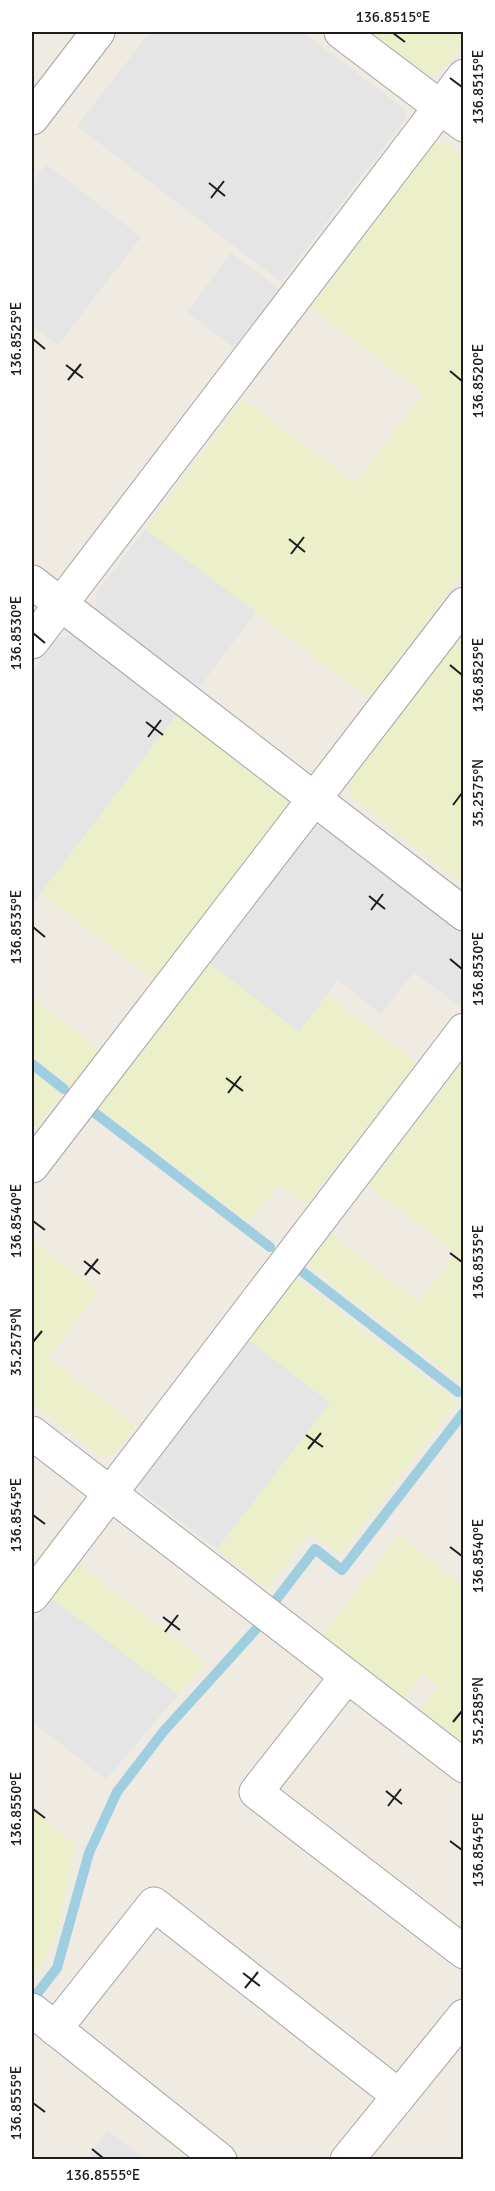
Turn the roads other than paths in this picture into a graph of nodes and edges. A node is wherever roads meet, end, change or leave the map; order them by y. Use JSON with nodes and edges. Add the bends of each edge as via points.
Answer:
{"nodes":[{"id":1,"x":98,"y":32,"type":"edge"},
{"id":2,"x":341,"y":32,"type":"edge"},
{"id":3,"x":464,"y":76,"type":"edge"},
{"id":4,"x":451,"y":116,"type":"edge"},
{"id":5,"x":32,"y":118,"type":"edge"},
{"id":6,"x":32,"y":582,"type":"edge"},
{"id":7,"x":60,"y":604,"type":"junction"},
{"id":8,"x":464,"y":604,"type":"edge"},
{"id":9,"x":32,"y":642,"type":"edge"},
{"id":10,"x":314,"y":799,"type":"junction"},
{"id":11,"x":464,"y":914,"type":"edge"},
{"id":12,"x":464,"y":1030,"type":"edge"},
{"id":13,"x":32,"y":1166,"type":"edge"},
{"id":14,"x":32,"y":1432,"type":"edge"},
{"id":15,"x":110,"y":1493,"type":"junction"},
{"id":16,"x":32,"y":1596,"type":"edge"},
{"id":17,"x":347,"y":1676,"type":"junction"},
{"id":18,"x":464,"y":1766,"type":"edge"},
{"id":19,"x":464,"y":1952,"type":"edge"},
{"id":20,"x":464,"y":2016,"type":"edge"},
{"id":21,"x":43,"y":2019,"type":"edge"},
{"id":22,"x":399,"y":2096,"type":"junction"},
{"id":23,"x":220,"y":2160,"type":"edge"},
{"id":24,"x":347,"y":2160,"type":"edge"}],
"edges":[{"from":1,"to":5,"type":"street"},
{"from":2,"to":4,"type":"street"},
{"from":3,"to":4,"type":"street"},
{"from":4,"to":7,"type":"street"},
{"from":6,"to":7,"type":"street"},
{"from":7,"to":9,"type":"street"},
{"from":7,"to":10,"type":"street"},
{"from":8,"to":10,"type":"street"},
{"from":10,"to":11,"type":"street"},
{"from":10,"to":13,"type":"street"},
{"from":12,"to":15,"type":"street"},
{"from":14,"to":15,"type":"street"},
{"from":15,"to":16,"type":"street"},
{"from":15,"to":17,"type":"street"},
{"from":17,"to":18,"type":"street"},
{"from":17,"to":19,"type":"street","via":[[256,1792]]},
{"from":20,"to":22,"type":"street"},
{"from":21,"to":22,"type":"street","via":[[154,1904]]},
{"from":21,"to":23,"type":"street"},
{"from":22,"to":24,"type":"street"}]}
